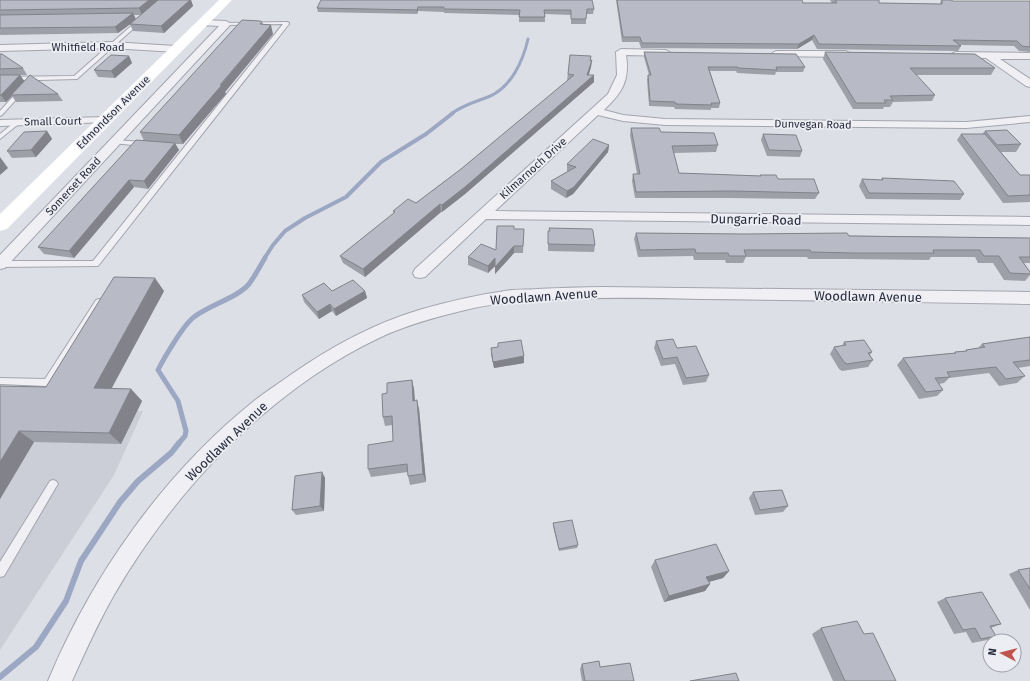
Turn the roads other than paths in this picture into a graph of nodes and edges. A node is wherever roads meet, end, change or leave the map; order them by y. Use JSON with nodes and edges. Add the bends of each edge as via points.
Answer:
{"nodes":[{"id":1,"x":226,"y":0,"type":"edge"},
{"id":2,"x":951,"y":0,"type":"edge"},
{"id":3,"x":982,"y":0,"type":"edge"},
{"id":4,"x":1030,"y":0,"type":"edge"},
{"id":5,"x":137,"y":17,"type":"edge"},
{"id":6,"x":203,"y":23,"type":"junction"},
{"id":7,"x":226,"y":24,"type":"junction"},
{"id":8,"x":111,"y":46,"type":"junction"},
{"id":9,"x":0,"y":48,"type":"edge"},
{"id":10,"x":176,"y":49,"type":"junction"},
{"id":11,"x":677,"y":53,"type":"edge"},
{"id":12,"x":765,"y":54,"type":"edge"},
{"id":13,"x":853,"y":54,"type":"edge"},
{"id":14,"x":948,"y":55,"type":"edge"},
{"id":15,"x":988,"y":55,"type":"junction"},
{"id":16,"x":1030,"y":56,"type":"edge"},
{"id":17,"x":0,"y":79,"type":"edge"},
{"id":18,"x":32,"y":79,"type":"junction"},
{"id":19,"x":1030,"y":84,"type":"edge"},
{"id":20,"x":118,"y":107,"type":"junction"},
{"id":21,"x":147,"y":109,"type":"junction"},
{"id":22,"x":596,"y":112,"type":"junction"},
{"id":23,"x":0,"y":114,"type":"edge"},
{"id":24,"x":1030,"y":119,"type":"edge"},
{"id":25,"x":105,"y":120,"type":"junction"},
{"id":26,"x":18,"y":122,"type":"junction"},
{"id":27,"x":0,"y":123,"type":"edge"},
{"id":28,"x":0,"y":137,"type":"edge"},
{"id":29,"x":115,"y":142,"type":"junction"},
{"id":30,"x":152,"y":145,"type":"edge"},
{"id":31,"x":181,"y":147,"type":"dead end"},
{"id":32,"x":188,"y":148,"type":"junction"},
{"id":33,"x":482,"y":216,"type":"junction"},
{"id":34,"x":1030,"y":221,"type":"edge"},
{"id":35,"x":0,"y":224,"type":"edge"},
{"id":36,"x":0,"y":264,"type":"edge"},
{"id":37,"x":420,"y":273,"type":"dead end"},
{"id":38,"x":103,"y":296,"type":"edge"},
{"id":39,"x":1030,"y":298,"type":"edge"},
{"id":40,"x":0,"y":381,"type":"edge"},
{"id":41,"x":53,"y":484,"type":"dead end"},
{"id":42,"x":0,"y":572,"type":"edge"},
{"id":43,"x":60,"y":681,"type":"edge"}],
"edges":[{"from":1,"to":6,"type":"main road","name":"Edmondson Avenue"},
{"from":2,"to":3,"type":"main road"},
{"from":3,"to":4,"type":"main road"},
{"from":5,"to":8,"type":"lane","via":[[144,17]]},
{"from":6,"to":7,"type":"street"},
{"from":6,"to":10,"type":"main road","name":"Edmondson Avenue"},
{"from":7,"to":21,"type":"street","name":"Somerset Road"},
{"from":7,"to":32,"type":"lane","via":[[287,23]]},
{"from":8,"to":9,"type":"street","name":"Whitfield Road"},
{"from":8,"to":10,"type":"street","name":"Whitfield Road"},
{"from":8,"to":18,"type":"lane","via":[[75,78]]},
{"from":10,"to":20,"type":"main road","name":"Edmondson Avenue"},
{"from":11,"to":22,"type":"street","name":"Kilmarnoch Drive","via":[[621,52],[623,79],[612,96]]},
{"from":12,"to":13,"type":"street"},
{"from":14,"to":15,"type":"street"},
{"from":15,"to":16,"type":"street"},
{"from":15,"to":19,"type":"street"},
{"from":17,"to":18,"type":"lane"},
{"from":18,"to":23,"type":"lane"},
{"from":20,"to":21,"type":"street"},
{"from":20,"to":25,"type":"main road","name":"Edmondson Avenue"},
{"from":21,"to":29,"type":"street","name":"Somerset Road"},
{"from":22,"to":24,"type":"street","name":"Dunvegan Road","via":[[665,122],[966,125]]},
{"from":22,"to":33,"type":"street","name":"Kilmarnoch Drive"},
{"from":25,"to":26,"type":"street","name":"Small Court"},
{"from":25,"to":35,"type":"main road","name":"Edmondson Avenue"},
{"from":26,"to":27,"type":"street","name":"Small Court"},
{"from":26,"to":28,"type":"lane"},
{"from":29,"to":30,"type":"lane"},
{"from":29,"to":36,"type":"street","name":"Somerset Road"},
{"from":31,"to":32,"type":"lane"},
{"from":32,"to":36,"type":"lane","via":[[95,264]]},
{"from":33,"to":34,"type":"street","name":"Dungarrie Road"},
{"from":33,"to":37,"type":"street","name":"Kilmarnoch Drive"},
{"from":38,"to":40,"type":"lane","via":[[47,383]]},
{"from":39,"to":43,"type":"street","name":"Woodlawn Avenue","via":[[552,293],[506,296],[465,304],[420,316],[375,333],[340,351],[260,406],[216,447],[174,493],[138,539],[107,587]]},
{"from":41,"to":42,"type":"lane"}]}
